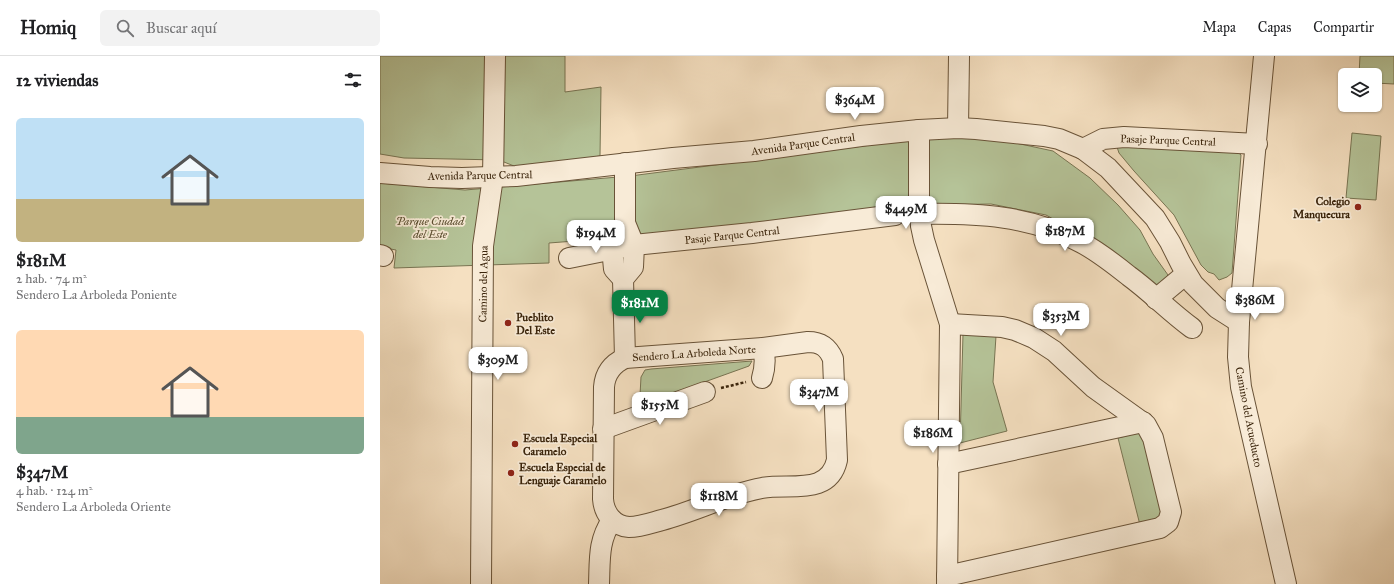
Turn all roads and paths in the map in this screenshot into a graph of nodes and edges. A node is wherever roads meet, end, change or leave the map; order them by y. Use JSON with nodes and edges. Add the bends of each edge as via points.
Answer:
{"nodes":[{"id":1,"x":495,"y":56,"type":"edge"},
{"id":2,"x":959,"y":56,"type":"edge"},
{"id":3,"x":1264,"y":56,"type":"edge"},
{"id":4,"x":958,"y":128,"type":"junction"},
{"id":5,"x":919,"y":130,"type":"junction"},
{"id":6,"x":1256,"y":144,"type":"junction"},
{"id":7,"x":1083,"y":149,"type":"junction"},
{"id":8,"x":625,"y":163,"type":"junction"},
{"id":9,"x":380,"y":173,"type":"edge"},
{"id":10,"x":493,"y":177,"type":"junction"},
{"id":11,"x":919,"y":214,"type":"junction"},
{"id":12,"x":895,"y":215,"type":"dead end"},
{"id":13,"x":625,"y":223,"type":"junction"},
{"id":14,"x":634,"y":245,"type":"junction"},
{"id":15,"x":612,"y":248,"type":"junction"},
{"id":16,"x":569,"y":258,"type":"dead end"},
{"id":17,"x":1186,"y":274,"type":"junction"},
{"id":18,"x":623,"y":279,"type":"junction"},
{"id":19,"x":1156,"y":299,"type":"junction"},
{"id":20,"x":1239,"y":322,"type":"junction"},
{"id":21,"x":950,"y":324,"type":"junction"},
{"id":22,"x":1192,"y":328,"type":"dead end"},
{"id":23,"x":763,"y":348,"type":"junction"},
{"id":24,"x":625,"y":358,"type":"junction"},
{"id":25,"x":762,"y":378,"type":"joint"},
{"id":26,"x":705,"y":392,"type":"joint"},
{"id":27,"x":1142,"y":422,"type":"junction"},
{"id":28,"x":603,"y":429,"type":"junction"},
{"id":29,"x":948,"y":464,"type":"junction"},
{"id":30,"x":612,"y":520,"type":"junction"},
{"id":31,"x":947,"y":580,"type":"edge"},
{"id":32,"x":481,"y":584,"type":"edge"},
{"id":33,"x":599,"y":584,"type":"edge"},
{"id":34,"x":1286,"y":584,"type":"edge"}],
"edges":[{"from":1,"to":10,"type":"street","name":"Camino del Agua"},
{"from":2,"to":4,"type":"street"},
{"from":3,"to":6,"type":"street","name":"Camino del Acueducto"},
{"from":4,"to":5,"type":"street","name":"Avenida Parque Central"},
{"from":4,"to":7,"type":"street","name":"Avenida Parque Central","via":[[1044,136]]},
{"from":5,"to":8,"type":"street","name":"Avenida Parque Central","via":[[767,150]]},
{"from":5,"to":11,"type":"street"},
{"from":6,"to":7,"type":"street","name":"Pasaje Parque Central","via":[[1124,137],[1103,139]]},
{"from":6,"to":20,"type":"street","name":"Camino del Acueducto"},
{"from":7,"to":17,"type":"street","name":"Avenida Parque Central","via":[[1108,168],[1155,218]]},
{"from":8,"to":10,"type":"street","name":"Avenida Parque Central"},
{"from":8,"to":13,"type":"street"},
{"from":9,"to":10,"type":"street","name":"Avenida Parque Central","via":[[430,177]]},
{"from":10,"to":32,"type":"street","name":"Camino del Agua","via":[[483,246]]},
{"from":11,"to":19,"type":"street","via":[[991,216],[1045,226],[1095,251]]},
{"from":11,"to":21,"type":"street","via":[[924,240]]},
{"from":12,"to":14,"type":"street","name":"Pasaje Parque Central"},
{"from":13,"to":14,"type":"street"},
{"from":13,"to":15,"type":"street"},
{"from":14,"to":15,"type":"street","name":"Pasaje Parque Central"},
{"from":14,"to":18,"type":"street","via":[[633,267]]},
{"from":15,"to":16,"type":"street","name":"Pasaje Parque Central"},
{"from":15,"to":18,"type":"street","via":[[614,269]]},
{"from":17,"to":19,"type":"street"},
{"from":17,"to":20,"type":"street","name":"Avenida Parque Central","via":[[1212,304]]},
{"from":18,"to":24,"type":"street"},
{"from":19,"to":22,"type":"street"},
{"from":20,"to":34,"type":"street","name":"Camino del Acueducto","via":[[1238,357],[1241,387]]},
{"from":21,"to":27,"type":"street","via":[[1002,327],[1034,338],[1054,351],[1093,387]]},
{"from":21,"to":29,"type":"street"},
{"from":23,"to":24,"type":"street","name":"Sendero La Arboleda Norte"},
{"from":23,"to":25,"type":"street","name":"Sendero La Arboleda Norte","via":[[766,360]]},
{"from":23,"to":30,"type":"street","name":"Sendero La Arboleda Norte","via":[[815,342],[827,348],[833,359],[837,460],[833,473],[815,484],[780,485],[747,491],[650,523],[629,527]]},
{"from":24,"to":28,"type":"street","via":[[610,368],[605,380]]},
{"from":25,"to":26,"type":"path"},
{"from":26,"to":28,"type":"street"},
{"from":27,"to":29,"type":"street"},
{"from":27,"to":31,"type":"street","via":[[1149,428],[1153,438],[1170,507],[1170,517],[1165,526]]},
{"from":28,"to":30,"type":"street","via":[[603,505]]},
{"from":29,"to":31,"type":"street"},
{"from":30,"to":33,"type":"street","via":[[600,546]]}]}
